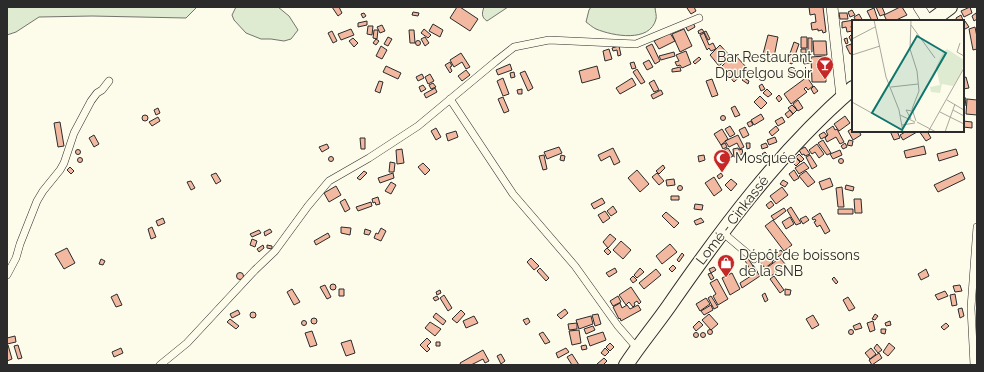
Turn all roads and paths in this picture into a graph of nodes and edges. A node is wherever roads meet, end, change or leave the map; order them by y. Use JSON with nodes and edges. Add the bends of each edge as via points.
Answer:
{"nodes":[{"id":1,"x":832,"y":7,"type":"edge"},
{"id":2,"x":919,"y":7,"type":"edge"},
{"id":3,"x":950,"y":7,"type":"edge"},
{"id":4,"x":699,"y":18,"type":"dead end"},
{"id":5,"x":927,"y":20,"type":"edge"},
{"id":6,"x":932,"y":20,"type":"edge"},
{"id":7,"x":109,"y":81,"type":"dead end"},
{"id":8,"x":852,"y":89,"type":"edge"},
{"id":9,"x":842,"y":97,"type":"junction"},
{"id":10,"x":450,"y":99,"type":"junction"},
{"id":11,"x":977,"y":227,"type":"edge"},
{"id":12,"x":722,"y":232,"type":"junction"},
{"id":13,"x":754,"y":259,"type":"dead end"},
{"id":14,"x":7,"y":275,"type":"edge"},
{"id":15,"x":637,"y":348,"type":"junction"},
{"id":16,"x":160,"y":365,"type":"edge"},
{"id":17,"x":626,"y":365,"type":"edge"},
{"id":18,"x":974,"y":365,"type":"edge"}],
"edges":[{"from":1,"to":9,"type":"main road"},
{"from":2,"to":5,"type":"main road"},
{"from":3,"to":6,"type":"highway"},
{"from":4,"to":10,"type":"street","via":[[636,44],[549,40],[514,47]]},
{"from":7,"to":14,"type":"street","via":[[91,101],[74,133],[60,170],[37,201]]},
{"from":8,"to":9,"type":"highway","name":"Lomé - Cinkassé"},
{"from":9,"to":12,"type":"highway","name":"Lomé - Cinkassé","via":[[775,167]]},
{"from":10,"to":15,"type":"street","via":[[513,194],[575,266]]},
{"from":10,"to":16,"type":"street","via":[[418,126],[329,181],[275,251],[187,343]]},
{"from":11,"to":18,"type":"street","via":[[971,308]]},
{"from":12,"to":13,"type":"street"},
{"from":12,"to":15,"type":"highway","name":"Lomé - Cinkassé"},
{"from":15,"to":17,"type":"highway","name":"Lomé - Cinkassé"}]}
